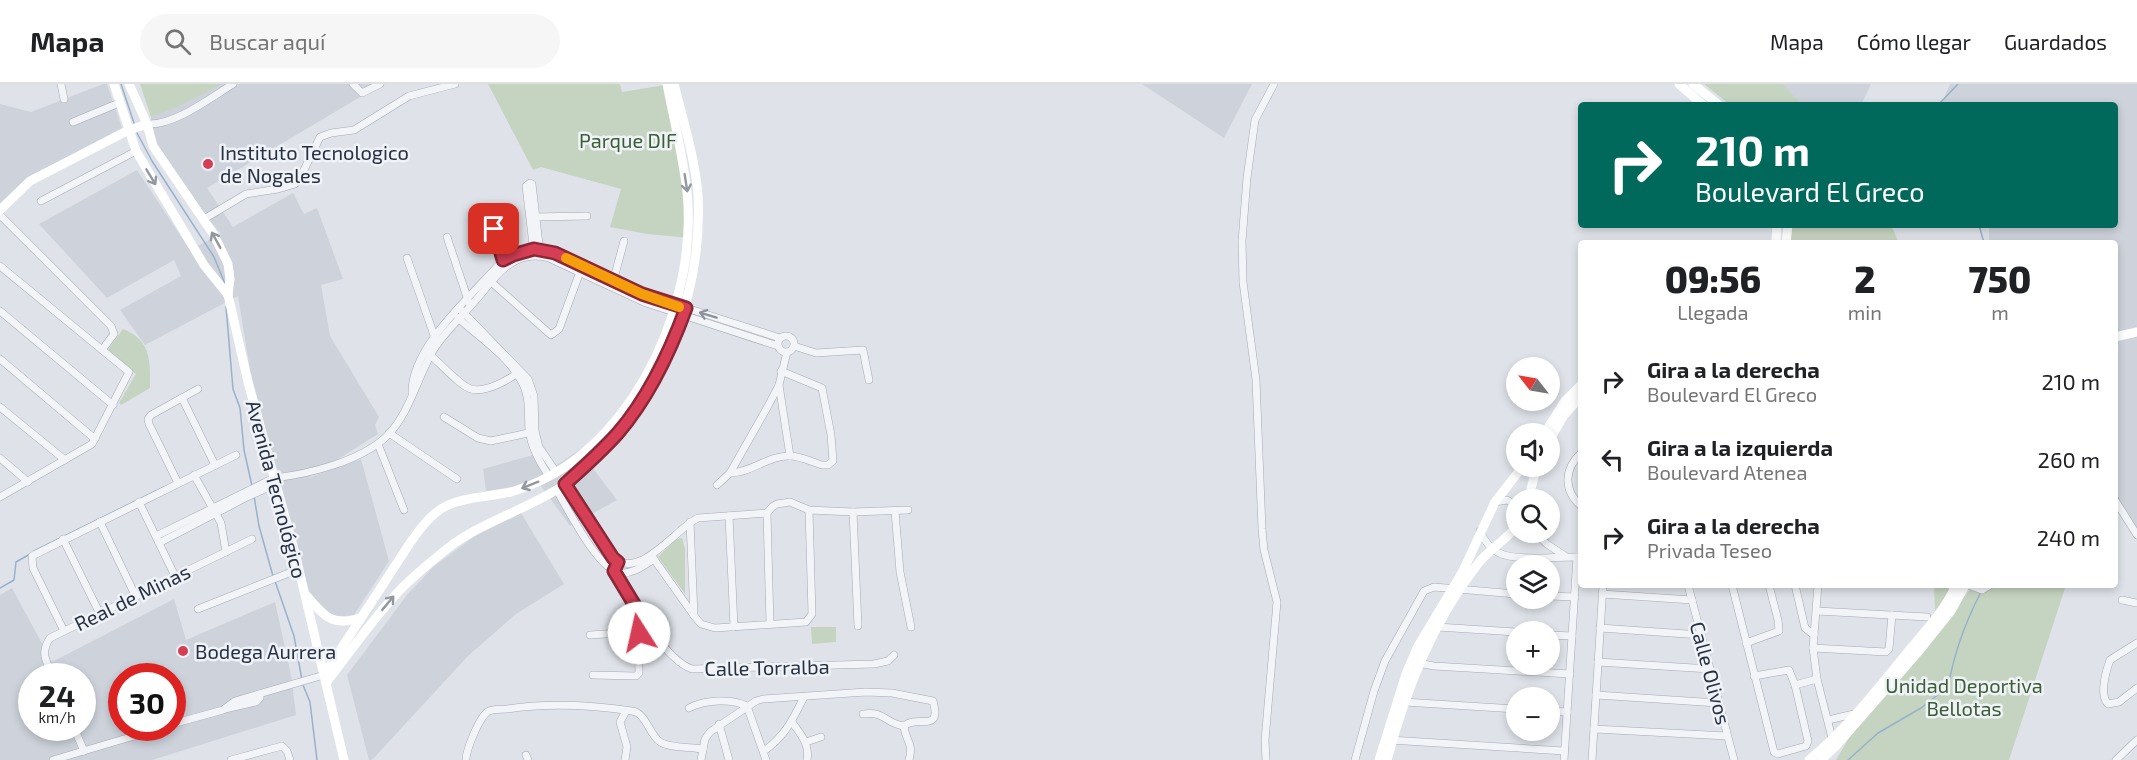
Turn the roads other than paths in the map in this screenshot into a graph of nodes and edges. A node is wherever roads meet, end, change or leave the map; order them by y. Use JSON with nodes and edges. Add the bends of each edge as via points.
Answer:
{"nodes":[{"id":1,"x":61,"y":84,"type":"edge"},
{"id":2,"x":114,"y":84,"type":"edge"},
{"id":3,"x":129,"y":84,"type":"edge"},
{"id":4,"x":233,"y":84,"type":"edge"},
{"id":5,"x":353,"y":84,"type":"edge"},
{"id":6,"x":380,"y":84,"type":"edge"},
{"id":7,"x":455,"y":84,"type":"edge"},
{"id":8,"x":667,"y":84,"type":"edge"},
{"id":9,"x":674,"y":84,"type":"edge"},
{"id":10,"x":1274,"y":84,"type":"edge"},
{"id":11,"x":1678,"y":84,"type":"edge"},
{"id":12,"x":1693,"y":84,"type":"edge"},
{"id":13,"x":64,"y":99,"type":"dead end"},
{"id":14,"x":1699,"y":102,"type":"edge"},
{"id":15,"x":1715,"y":102,"type":"edge"},
{"id":16,"x":119,"y":104,"type":"junction"},
{"id":17,"x":73,"y":122,"type":"dead end"},
{"id":18,"x":145,"y":124,"type":"junction"},
{"id":19,"x":128,"y":131,"type":"junction"},
{"id":20,"x":136,"y":151,"type":"junction"},
{"id":21,"x":41,"y":201,"type":"dead end"},
{"id":22,"x":0,"y":210,"type":"edge"},
{"id":23,"x":0,"y":215,"type":"edge"},
{"id":24,"x":489,"y":216,"type":"dead end"},
{"id":25,"x":587,"y":216,"type":"dead end"},
{"id":26,"x":204,"y":219,"type":"junction"},
{"id":27,"x":447,"y":237,"type":"dead end"},
{"id":28,"x":624,"y":241,"type":"dead end"},
{"id":29,"x":537,"y":252,"type":"junction"},
{"id":30,"x":407,"y":258,"type":"dead end"},
{"id":31,"x":505,"y":263,"type":"junction"},
{"id":32,"x":228,"y":264,"type":"junction"},
{"id":33,"x":0,"y":266,"type":"edge"},
{"id":34,"x":581,"y":269,"type":"junction"},
{"id":35,"x":213,"y":278,"type":"junction"},
{"id":36,"x":490,"y":280,"type":"junction"},
{"id":37,"x":613,"y":283,"type":"junction"},
{"id":38,"x":228,"y":295,"type":"junction"},
{"id":39,"x":469,"y":303,"type":"junction"},
{"id":40,"x":0,"y":311,"type":"edge"},
{"id":41,"x":680,"y":311,"type":"junction"},
{"id":42,"x":460,"y":314,"type":"junction"},
{"id":43,"x":2137,"y":332,"type":"edge"},
{"id":44,"x":2118,"y":336,"type":"edge"},
{"id":45,"x":436,"y":340,"type":"junction"},
{"id":46,"x":779,"y":342,"type":"junction"},
{"id":47,"x":794,"y":346,"type":"junction"},
{"id":48,"x":102,"y":350,"type":"junction"},
{"id":49,"x":787,"y":352,"type":"junction"},
{"id":50,"x":428,"y":353,"type":"junction"},
{"id":51,"x":0,"y":359,"type":"edge"},
{"id":52,"x":781,"y":371,"type":"junction"},
{"id":53,"x":519,"y":372,"type":"junction"},
{"id":54,"x":869,"y":380,"type":"dead end"},
{"id":55,"x":779,"y":385,"type":"junction"},
{"id":56,"x":1578,"y":388,"type":"edge"},
{"id":57,"x":198,"y":389,"type":"dead end"},
{"id":58,"x":182,"y":398,"type":"junction"},
{"id":59,"x":1578,"y":400,"type":"edge"},
{"id":60,"x":113,"y":405,"type":"junction"},
{"id":61,"x":0,"y":407,"type":"edge"},
{"id":62,"x":444,"y":417,"type":"dead end"},
{"id":63,"x":1551,"y":423,"type":"edge"},
{"id":64,"x":1559,"y":423,"type":"edge"},
{"id":65,"x":532,"y":432,"type":"junction"},
{"id":66,"x":389,"y":433,"type":"junction"},
{"id":67,"x":95,"y":439,"type":"junction"},
{"id":68,"x":378,"y":444,"type":"junction"},
{"id":69,"x":236,"y":455,"type":"dead end"},
{"id":70,"x":790,"y":456,"type":"junction"},
{"id":71,"x":1578,"y":457,"type":"edge"},
{"id":72,"x":0,"y":458,"type":"edge"},
{"id":73,"x":65,"y":460,"type":"junction"},
{"id":74,"x":215,"y":465,"type":"junction"},
{"id":75,"x":730,"y":473,"type":"junction"},
{"id":76,"x":194,"y":475,"type":"junction"},
{"id":77,"x":1514,"y":477,"type":"edge"},
{"id":78,"x":458,"y":478,"type":"dead end"},
{"id":79,"x":557,"y":480,"type":"junction"},
{"id":80,"x":275,"y":481,"type":"junction"},
{"id":81,"x":28,"y":482,"type":"junction"},
{"id":82,"x":178,"y":483,"type":"junction"},
{"id":83,"x":717,"y":484,"type":"dead end"},
{"id":84,"x":0,"y":497,"type":"edge"},
{"id":85,"x":1506,"y":501,"type":"edge"},
{"id":86,"x":139,"y":502,"type":"junction"},
{"id":87,"x":1495,"y":502,"type":"junction"},
{"id":88,"x":1578,"y":503,"type":"edge"},
{"id":89,"x":2118,"y":505,"type":"edge"},
{"id":90,"x":214,"y":510,"type":"junction"},
{"id":91,"x":404,"y":510,"type":"dead end"},
{"id":92,"x":808,"y":510,"type":"junction"},
{"id":93,"x":908,"y":510,"type":"dead end"},
{"id":94,"x":895,"y":511,"type":"junction"},
{"id":95,"x":853,"y":512,"type":"junction"},
{"id":96,"x":766,"y":513,"type":"junction"},
{"id":97,"x":729,"y":516,"type":"junction"},
{"id":98,"x":100,"y":522,"type":"junction"},
{"id":99,"x":690,"y":522,"type":"junction"},
{"id":100,"x":1480,"y":531,"type":"junction"},
{"id":101,"x":2137,"y":535,"type":"edge"},
{"id":102,"x":1506,"y":537,"type":"edge"},
{"id":103,"x":63,"y":539,"type":"junction"},
{"id":104,"x":158,"y":539,"type":"junction"},
{"id":105,"x":252,"y":539,"type":"dead end"},
{"id":106,"x":1546,"y":543,"type":"edge"},
{"id":107,"x":1493,"y":549,"type":"junction"},
{"id":108,"x":226,"y":552,"type":"junction"},
{"id":109,"x":402,"y":555,"type":"junction"},
{"id":110,"x":1566,"y":556,"type":"junction"},
{"id":111,"x":652,"y":557,"type":"junction"},
{"id":112,"x":1578,"y":557,"type":"edge"},
{"id":113,"x":618,"y":562,"type":"junction"},
{"id":114,"x":1578,"y":567,"type":"edge"},
{"id":115,"x":299,"y":569,"type":"junction"},
{"id":116,"x":614,"y":571,"type":"junction"},
{"id":117,"x":175,"y":576,"type":"junction"},
{"id":118,"x":404,"y":586,"type":"junction"},
{"id":119,"x":1603,"y":588,"type":"edge"},
{"id":120,"x":1689,"y":588,"type":"edge"},
{"id":121,"x":1733,"y":588,"type":"edge"},
{"id":122,"x":1770,"y":588,"type":"edge"},
{"id":123,"x":1796,"y":588,"type":"edge"},
{"id":124,"x":1818,"y":588,"type":"edge"},
{"id":125,"x":1955,"y":588,"type":"edge"},
{"id":126,"x":1964,"y":588,"type":"edge"},
{"id":127,"x":1456,"y":590,"type":"junction"},
{"id":128,"x":1506,"y":593,"type":"edge"},
{"id":129,"x":305,"y":594,"type":"junction"},
{"id":130,"x":1602,"y":594,"type":"junction"},
{"id":131,"x":1560,"y":596,"type":"edge"},
{"id":132,"x":136,"y":597,"type":"junction"},
{"id":133,"x":1575,"y":597,"type":"junction"},
{"id":134,"x":1692,"y":600,"type":"junction"},
{"id":135,"x":2122,"y":600,"type":"dead end"},
{"id":136,"x":633,"y":603,"type":"junction"},
{"id":137,"x":2137,"y":603,"type":"edge"},
{"id":138,"x":198,"y":609,"type":"dead end"},
{"id":139,"x":1817,"y":611,"type":"junction"},
{"id":140,"x":100,"y":614,"type":"junction"},
{"id":141,"x":640,"y":614,"type":"junction"},
{"id":142,"x":362,"y":615,"type":"junction"},
{"id":143,"x":1892,"y":615,"type":"junction"},
{"id":144,"x":694,"y":617,"type":"junction"},
{"id":145,"x":1935,"y":619,"type":"junction"},
{"id":146,"x":374,"y":622,"type":"junction"},
{"id":147,"x":770,"y":624,"type":"junction"},
{"id":148,"x":858,"y":626,"type":"dead end"},
{"id":149,"x":734,"y":627,"type":"junction"},
{"id":150,"x":911,"y":627,"type":"dead end"},
{"id":151,"x":1437,"y":627,"type":"junction"},
{"id":152,"x":1600,"y":628,"type":"junction"},
{"id":153,"x":64,"y":631,"type":"junction"},
{"id":154,"x":1506,"y":631,"type":"edge"},
{"id":155,"x":590,"y":635,"type":"dead end"},
{"id":156,"x":1560,"y":635,"type":"edge"},
{"id":157,"x":1701,"y":635,"type":"junction"},
{"id":158,"x":1814,"y":635,"type":"junction"},
{"id":159,"x":637,"y":636,"type":"junction"},
{"id":160,"x":1572,"y":636,"type":"junction"},
{"id":161,"x":1746,"y":643,"type":"junction"},
{"id":162,"x":2137,"y":643,"type":"edge"},
{"id":163,"x":1813,"y":648,"type":"junction"},
{"id":164,"x":894,"y":655,"type":"dead end"},
{"id":165,"x":1415,"y":662,"type":"junction"},
{"id":166,"x":1598,"y":662,"type":"junction"},
{"id":167,"x":48,"y":663,"type":"edge"},
{"id":168,"x":1901,"y":666,"type":"junction"},
{"id":169,"x":1710,"y":669,"type":"junction"},
{"id":170,"x":1570,"y":674,"type":"junction"},
{"id":171,"x":593,"y":675,"type":"dead end"},
{"id":172,"x":1754,"y":676,"type":"junction"},
{"id":173,"x":325,"y":679,"type":"junction"},
{"id":174,"x":1817,"y":679,"type":"junction"},
{"id":175,"x":1795,"y":685,"type":"junction"},
{"id":176,"x":2137,"y":688,"type":"edge"},
{"id":177,"x":1596,"y":694,"type":"junction"},
{"id":178,"x":804,"y":697,"type":"junction"},
{"id":179,"x":1404,"y":702,"type":"junction"},
{"id":180,"x":1718,"y":703,"type":"junction"},
{"id":181,"x":747,"y":706,"type":"junction"},
{"id":182,"x":689,"y":708,"type":"dead end"},
{"id":183,"x":1506,"y":708,"type":"edge"},
{"id":184,"x":626,"y":711,"type":"junction"},
{"id":185,"x":1560,"y":712,"type":"edge"},
{"id":186,"x":1567,"y":712,"type":"junction"},
{"id":187,"x":863,"y":714,"type":"dead end"},
{"id":188,"x":1854,"y":714,"type":"junction"},
{"id":189,"x":186,"y":720,"type":"edge"},
{"id":190,"x":1828,"y":720,"type":"junction"},
{"id":191,"x":792,"y":722,"type":"junction"},
{"id":192,"x":719,"y":724,"type":"junction"},
{"id":193,"x":904,"y":726,"type":"junction"},
{"id":194,"x":1594,"y":729,"type":"junction"},
{"id":195,"x":1727,"y":736,"type":"junction"},
{"id":196,"x":821,"y":737,"type":"dead end"},
{"id":197,"x":1389,"y":740,"type":"junction"},
{"id":198,"x":80,"y":741,"type":"edge"},
{"id":199,"x":117,"y":741,"type":"edge"},
{"id":200,"x":806,"y":742,"type":"junction"},
{"id":201,"x":1833,"y":742,"type":"junction"},
{"id":202,"x":2136,"y":744,"type":"edge"},
{"id":203,"x":703,"y":749,"type":"junction"},
{"id":204,"x":84,"y":751,"type":"junction"},
{"id":205,"x":764,"y":751,"type":"junction"},
{"id":206,"x":1564,"y":751,"type":"junction"},
{"id":207,"x":246,"y":758,"type":"edge"},
{"id":208,"x":53,"y":760,"type":"edge"},
{"id":209,"x":231,"y":760,"type":"edge"},
{"id":210,"x":290,"y":760,"type":"edge"},
{"id":211,"x":344,"y":760,"type":"edge"},
{"id":212,"x":466,"y":760,"type":"edge"},
{"id":213,"x":625,"y":760,"type":"edge"},
{"id":214,"x":701,"y":760,"type":"edge"},
{"id":215,"x":729,"y":760,"type":"edge"},
{"id":216,"x":766,"y":760,"type":"edge"},
{"id":217,"x":807,"y":760,"type":"edge"},
{"id":218,"x":909,"y":760,"type":"edge"},
{"id":219,"x":1266,"y":760,"type":"edge"},
{"id":220,"x":1355,"y":760,"type":"edge"},
{"id":221,"x":1379,"y":760,"type":"edge"},
{"id":222,"x":1387,"y":760,"type":"edge"},
{"id":223,"x":1564,"y":760,"type":"edge"},
{"id":224,"x":1592,"y":760,"type":"edge"},
{"id":225,"x":1734,"y":760,"type":"edge"},
{"id":226,"x":1809,"y":760,"type":"edge"},
{"id":227,"x":1821,"y":760,"type":"edge"},
{"id":228,"x":2116,"y":760,"type":"edge"}],
"edges":[{"from":1,"to":13,"type":"street"},
{"from":2,"to":16,"type":"main road","name":"Avenida Tecnológico"},
{"from":3,"to":18,"type":"main road","name":"Avenida Tecnológico"},
{"from":4,"to":18,"type":"street","via":[[178,117]]},
{"from":5,"to":6,"type":"street","via":[[362,93]]},
{"from":7,"to":26,"type":"street","via":[[409,96],[354,130],[320,137],[295,184],[246,194]]},
{"from":8,"to":41,"type":"main road","one_way":true,"via":[[687,193]]},
{"from":9,"to":41,"type":"main road","via":[[698,193],[698,233]]},
{"from":10,"to":219,"type":"street","via":[[1255,120],[1242,248],[1256,380],[1263,542],[1277,602]]},
{"from":11,"to":14,"type":"main road"},
{"from":12,"to":15,"type":"main road"},
{"from":16,"to":17,"type":"street"},
{"from":16,"to":19,"type":"main road","name":"Avenida Tecnológico"},
{"from":18,"to":19,"type":"main road"},
{"from":18,"to":26,"type":"main road","name":"Avenida Tecnológico","via":[[157,152]]},
{"from":19,"to":20,"type":"main road","name":"Avenida Tecnológico"},
{"from":19,"to":22,"type":"main road","via":[[30,181]]},
{"from":20,"to":21,"type":"street"},
{"from":20,"to":35,"type":"main road","name":"Avenida Tecnológico","one_way":true},
{"from":23,"to":48,"type":"street","via":[[111,326],[114,334]]},
{"from":24,"to":31,"type":"street"},
{"from":25,"to":29,"type":"street","via":[[534,216]]},
{"from":32,"to":26,"type":"main road","name":"Avenida Tecnológico","one_way":true},
{"from":27,"to":39,"type":"street"},
{"from":28,"to":37,"type":"street"},
{"from":29,"to":31,"type":"street","via":[[513,255]]},
{"from":29,"to":34,"type":"street","via":[[555,253]]},
{"from":30,"to":45,"type":"street"},
{"from":31,"to":36,"type":"street"},
{"from":32,"to":35,"type":"main road","via":[[222,276]]},
{"from":32,"to":38,"type":"main road","name":"Avenida Tecnológico"},
{"from":33,"to":48,"type":"street"},
{"from":34,"to":36,"type":"street","via":[[559,329],[553,334]]},
{"from":34,"to":37,"type":"street"},
{"from":35,"to":38,"type":"main road","name":"Avenida Tecnológico"},
{"from":36,"to":39,"type":"street"},
{"from":37,"to":41,"type":"street"},
{"from":38,"to":80,"type":"main road","name":"Avenida Tecnológico"},
{"from":39,"to":42,"type":"street"},
{"from":40,"to":60,"type":"street"},
{"from":41,"to":46,"type":"street"},
{"from":41,"to":79,"type":"main road","via":[[649,370],[617,418]]},
{"from":41,"to":79,"type":"main road","via":[[652,384],[632,415],[581,470]]},
{"from":42,"to":45,"type":"street"},
{"from":42,"to":53,"type":"street"},
{"from":43,"to":44,"type":"main road"},
{"from":45,"to":50,"type":"street"},
{"from":46,"to":47,"type":"street","via":[[790,336]]},
{"from":46,"to":49,"type":"street","via":[[781,350]]},
{"from":47,"to":49,"type":"street"},
{"from":47,"to":54,"type":"street","via":[[816,353],[863,350]]},
{"from":48,"to":60,"type":"street","via":[[129,372]]},
{"from":49,"to":52,"type":"street"},
{"from":50,"to":53,"type":"street","via":[[471,389],[498,384]]},
{"from":50,"to":66,"type":"street","via":[[402,414]]},
{"from":51,"to":67,"type":"street"},
{"from":52,"to":55,"type":"street"},
{"from":52,"to":70,"type":"street","via":[[822,388],[833,461],[822,465]]},
{"from":53,"to":65,"type":"street","via":[[532,388]]},
{"from":55,"to":70,"type":"street"},
{"from":55,"to":75,"type":"street"},
{"from":56,"to":63,"type":"main road"},
{"from":57,"to":58,"type":"street"},
{"from":58,"to":74,"type":"street"},
{"from":58,"to":82,"type":"street","via":[[151,415],[148,421]]},
{"from":59,"to":64,"type":"main road"},
{"from":60,"to":67,"type":"street"},
{"from":61,"to":73,"type":"street"},
{"from":62,"to":65,"type":"street","via":[[478,438],[491,441]]},
{"from":65,"to":79,"type":"street"},
{"from":66,"to":68,"type":"street"},
{"from":66,"to":78,"type":"street"},
{"from":67,"to":73,"type":"street"},
{"from":68,"to":80,"type":"street","via":[[326,467]]},
{"from":68,"to":91,"type":"street"},
{"from":69,"to":74,"type":"street"},
{"from":70,"to":75,"type":"street"},
{"from":71,"to":88,"type":"street","via":[[1567,479],[1568,489]]},
{"from":72,"to":81,"type":"street"},
{"from":73,"to":81,"type":"street"},
{"from":74,"to":76,"type":"street"},
{"from":75,"to":83,"type":"street"},
{"from":76,"to":82,"type":"street"},
{"from":76,"to":90,"type":"street"},
{"from":77,"to":87,"type":"main road"},
{"from":79,"to":109,"type":"main road","one_way":true,"via":[[447,506],[422,526]]},
{"from":79,"to":113,"type":"street"},
{"from":79,"to":116,"type":"street","name":"Calle Torralba","via":[[596,555]]},
{"from":79,"to":118,"type":"main road","via":[[520,509],[451,546]]},
{"from":80,"to":90,"type":"street"},
{"from":80,"to":115,"type":"main road","name":"Avenida Tecnológico"},
{"from":81,"to":84,"type":"street"},
{"from":82,"to":86,"type":"street"},
{"from":85,"to":87,"type":"street"},
{"from":86,"to":98,"type":"street"},
{"from":86,"to":104,"type":"street"},
{"from":87,"to":100,"type":"main road"},
{"from":89,"to":101,"type":"street"},
{"from":90,"to":104,"type":"street"},
{"from":90,"to":108,"type":"street","via":[[222,527]]},
{"from":92,"to":95,"type":"street"},
{"from":92,"to":96,"type":"street","via":[[783,502]]},
{"from":92,"to":147,"type":"street","via":[[812,616],[806,622]]},
{"from":93,"to":94,"type":"street"},
{"from":94,"to":95,"type":"street"},
{"from":94,"to":150,"type":"street","via":[[900,572]]},
{"from":95,"to":148,"type":"street"},
{"from":96,"to":97,"type":"street"},
{"from":96,"to":147,"type":"street"},
{"from":97,"to":99,"type":"street"},
{"from":97,"to":149,"type":"street"},
{"from":98,"to":103,"type":"street"},
{"from":98,"to":132,"type":"street"},
{"from":99,"to":111,"type":"street"},
{"from":99,"to":144,"type":"street"},
{"from":100,"to":107,"type":"street"},
{"from":100,"to":127,"type":"main road"},
{"from":102,"to":107,"type":"main road"},
{"from":103,"to":140,"type":"street"},
{"from":103,"to":153,"type":"street","via":[[32,556],[33,568]]},
{"from":104,"to":117,"type":"street"},
{"from":105,"to":108,"type":"street","name":"Real de Minas"},
{"from":106,"to":110,"type":"street"},
{"from":107,"to":110,"type":"street","via":[[1516,556]]},
{"from":107,"to":127,"type":"main road"},
{"from":108,"to":117,"type":"street","name":"Real de Minas"},
{"from":109,"to":118,"type":"main road","via":[[392,579]]},
{"from":109,"to":142,"type":"main road"},
{"from":110,"to":112,"type":"street"},
{"from":111,"to":113,"type":"street","via":[[635,563]]},
{"from":111,"to":116,"type":"street","via":[[633,572]]},
{"from":111,"to":144,"type":"street"},
{"from":113,"to":116,"type":"street"},
{"from":114,"to":133,"type":"street"},
{"from":115,"to":129,"type":"main road","name":"Avenida Tecnológico"},
{"from":115,"to":138,"type":"street"},
{"from":116,"to":136,"type":"street","name":"Calle Torralba"},
{"from":117,"to":132,"type":"street","name":"Real de Minas"},
{"from":146,"to":118,"type":"main road","one_way":true},
{"from":119,"to":130,"type":"street"},
{"from":120,"to":134,"type":"street","name":"Calle Olivos"},
{"from":121,"to":161,"type":"street"},
{"from":122,"to":161,"type":"street","via":[[1779,630]]},
{"from":123,"to":158,"type":"street","via":[[1805,628]]},
{"from":124,"to":139,"type":"street"},
{"from":125,"to":145,"type":"main road"},
{"from":126,"to":145,"type":"main road"},
{"from":127,"to":128,"type":"street"},
{"from":127,"to":151,"type":"main road"},
{"from":127,"to":165,"type":"main road","via":[[1425,631]]},
{"from":127,"to":220,"type":"street","via":[[1430,588],[1421,594],[1385,661]]},
{"from":129,"to":142,"type":"main road","via":[[327,618],[342,622]]},
{"from":129,"to":173,"type":"main road","name":"Avenida Tecnológico"},
{"from":130,"to":134,"type":"street"},
{"from":130,"to":152,"type":"street"},
{"from":131,"to":133,"type":"street"},
{"from":132,"to":140,"type":"street","name":"Real de Minas"},
{"from":133,"to":160,"type":"street"},
{"from":134,"to":157,"type":"street","name":"Calle Olivos"},
{"from":135,"to":137,"type":"street"},
{"from":136,"to":141,"type":"street","name":"Calle Torralba"},
{"from":136,"to":159,"type":"street"},
{"from":139,"to":143,"type":"street"},
{"from":139,"to":158,"type":"street"},
{"from":140,"to":153,"type":"street","name":"Real de Minas"},
{"from":141,"to":159,"type":"street"},
{"from":141,"to":164,"type":"street","name":"Calle Torralba","via":[[673,657],[692,669],[874,664],[888,661]]},
{"from":142,"to":146,"type":"main road"},
{"from":142,"to":173,"type":"main road"},
{"from":143,"to":145,"type":"street"},
{"from":143,"to":163,"type":"street","via":[[1886,651]]},
{"from":144,"to":149,"type":"street","via":[[706,627]]},
{"from":145,"to":168,"type":"main road"},
{"from":146,"to":173,"type":"main road"},
{"from":147,"to":149,"type":"street"},
{"from":151,"to":154,"type":"street"},
{"from":151,"to":165,"type":"main road"},
{"from":152,"to":157,"type":"street"},
{"from":152,"to":166,"type":"street"},
{"from":153,"to":167,"type":"street","name":"Real de Minas","via":[[50,638],[45,646]]},
{"from":155,"to":159,"type":"street"},
{"from":156,"to":160,"type":"street"},
{"from":157,"to":169,"type":"street","name":"Calle Olivos"},
{"from":158,"to":163,"type":"street"},
{"from":159,"to":171,"type":"street","via":[[638,675]]},
{"from":160,"to":170,"type":"street"},
{"from":161,"to":172,"type":"street"},
{"from":162,"to":176,"type":"street","via":[[2110,660],[2105,701],[2114,704]]},
{"from":163,"to":174,"type":"street"},
{"from":165,"to":170,"type":"street"},
{"from":165,"to":179,"type":"main road"},
{"from":165,"to":197,"type":"main road"},
{"from":166,"to":169,"type":"street"},
{"from":166,"to":177,"type":"street"},
{"from":168,"to":188,"type":"main road"},
{"from":168,"to":201,"type":"main road"},
{"from":169,"to":180,"type":"street","name":"Calle Olivos"},
{"from":170,"to":186,"type":"street"},
{"from":172,"to":175,"type":"street","via":[[1788,669]]},
{"from":172,"to":175,"type":"street","via":[[1776,754],[1808,743]]},
{"from":173,"to":189,"type":"street","via":[[235,701],[223,710]]},
{"from":173,"to":211,"type":"main road","name":"Avenida Tecnológico"},
{"from":174,"to":175,"type":"street"},
{"from":174,"to":190,"type":"street"},
{"from":177,"to":180,"type":"street"},
{"from":177,"to":194,"type":"street"},
{"from":178,"to":181,"type":"street","via":[[763,699]]},
{"from":178,"to":191,"type":"street"},
{"from":178,"to":193,"type":"street","via":[[866,692],[933,701],[935,718]]},
{"from":179,"to":183,"type":"street"},
{"from":179,"to":197,"type":"main road"},
{"from":180,"to":195,"type":"street","name":"Calle Olivos"},
{"from":181,"to":182,"type":"street","via":[[724,702]]},
{"from":181,"to":192,"type":"street"},
{"from":181,"to":205,"type":"street"},
{"from":184,"to":203,"type":"street","via":[[637,713],[664,744]]},
{"from":184,"to":212,"type":"street","via":[[597,706],[529,706],[488,711],[481,718]]},
{"from":184,"to":213,"type":"street","via":[[620,722],[627,747]]},
{"from":185,"to":186,"type":"street"},
{"from":186,"to":206,"type":"street"},
{"from":187,"to":193,"type":"street","via":[[876,712]]},
{"from":188,"to":190,"type":"street"},
{"from":188,"to":201,"type":"main road"},
{"from":190,"to":201,"type":"street"},
{"from":191,"to":200,"type":"street"},
{"from":191,"to":205,"type":"street","via":[[778,741]]},
{"from":192,"to":203,"type":"street","via":[[705,739]]},
{"from":192,"to":215,"type":"street"},
{"from":193,"to":218,"type":"street","via":[[911,744]]},
{"from":194,"to":195,"type":"street"},
{"from":194,"to":224,"type":"street"},
{"from":195,"to":225,"type":"street","name":"Calle Olivos"},
{"from":196,"to":200,"type":"street"},
{"from":197,"to":206,"type":"street"},
{"from":197,"to":221,"type":"main road"},
{"from":197,"to":222,"type":"main road"},
{"from":198,"to":204,"type":"street"},
{"from":199,"to":204,"type":"street"},
{"from":200,"to":217,"type":"street"},
{"from":201,"to":226,"type":"main road"},
{"from":201,"to":227,"type":"main road"},
{"from":202,"to":228,"type":"street"},
{"from":203,"to":214,"type":"street"},
{"from":204,"to":208,"type":"street"},
{"from":205,"to":216,"type":"street"},
{"from":206,"to":223,"type":"street"},
{"from":207,"to":209,"type":"street"},
{"from":207,"to":210,"type":"street","via":[[285,747]]}]}
